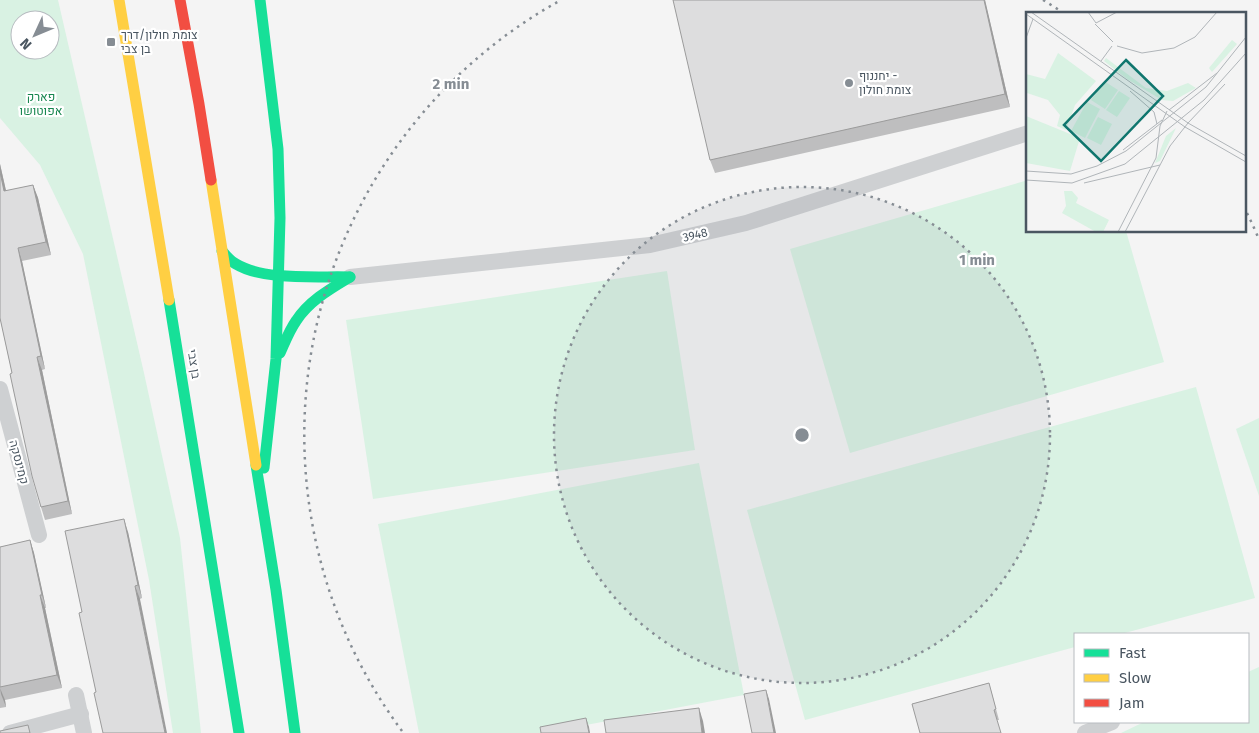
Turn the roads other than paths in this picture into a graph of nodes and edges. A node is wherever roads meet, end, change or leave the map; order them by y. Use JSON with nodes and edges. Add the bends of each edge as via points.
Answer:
{"nodes":[{"id":1,"x":119,"y":0,"type":"edge"},
{"id":2,"x":180,"y":0,"type":"edge"},
{"id":3,"x":260,"y":0,"type":"edge"},
{"id":4,"x":1026,"y":134,"type":"edge"},
{"id":5,"x":222,"y":251,"type":"junction"},
{"id":6,"x":278,"y":275,"type":"junction"},
{"id":7,"x":350,"y":277,"type":"junction"},
{"id":8,"x":276,"y":359,"type":"junction"},
{"id":9,"x":0,"y":389,"type":"edge"},
{"id":10,"x":261,"y":496,"type":"junction"},
{"id":11,"x":39,"y":535,"type":"dead end"},
{"id":12,"x":76,"y":695,"type":"dead end"},
{"id":13,"x":81,"y":714,"type":"junction"},
{"id":14,"x":1110,"y":723,"type":"edge"},
{"id":15,"x":10,"y":733,"type":"edge"},
{"id":16,"x":84,"y":733,"type":"edge"},
{"id":17,"x":239,"y":733,"type":"edge"},
{"id":18,"x":295,"y":733,"type":"edge"},
{"id":19,"x":1085,"y":733,"type":"edge"}],
"edges":[{"from":1,"to":17,"type":"main road","name":"בן צבי"},
{"from":2,"to":5,"type":"main road"},
{"from":3,"to":6,"type":"main road","via":[[278,150]]},
{"from":4,"to":7,"type":"street","name":"3948","via":[[746,223],[650,245]]},
{"from":5,"to":6,"type":"main road","via":[[236,265],[247,270]]},
{"from":5,"to":10,"type":"main road"},
{"from":6,"to":7,"type":"main road"},
{"from":6,"to":8,"type":"main road"},
{"from":7,"to":8,"type":"main road","via":[[302,312]]},
{"from":8,"to":10,"type":"main road"},
{"from":9,"to":11,"type":"street","name":"קמינסקה"},
{"from":10,"to":18,"type":"main road"},
{"from":12,"to":13,"type":"street"},
{"from":13,"to":15,"type":"street"},
{"from":13,"to":16,"type":"street"},
{"from":14,"to":19,"type":"street"}]}
